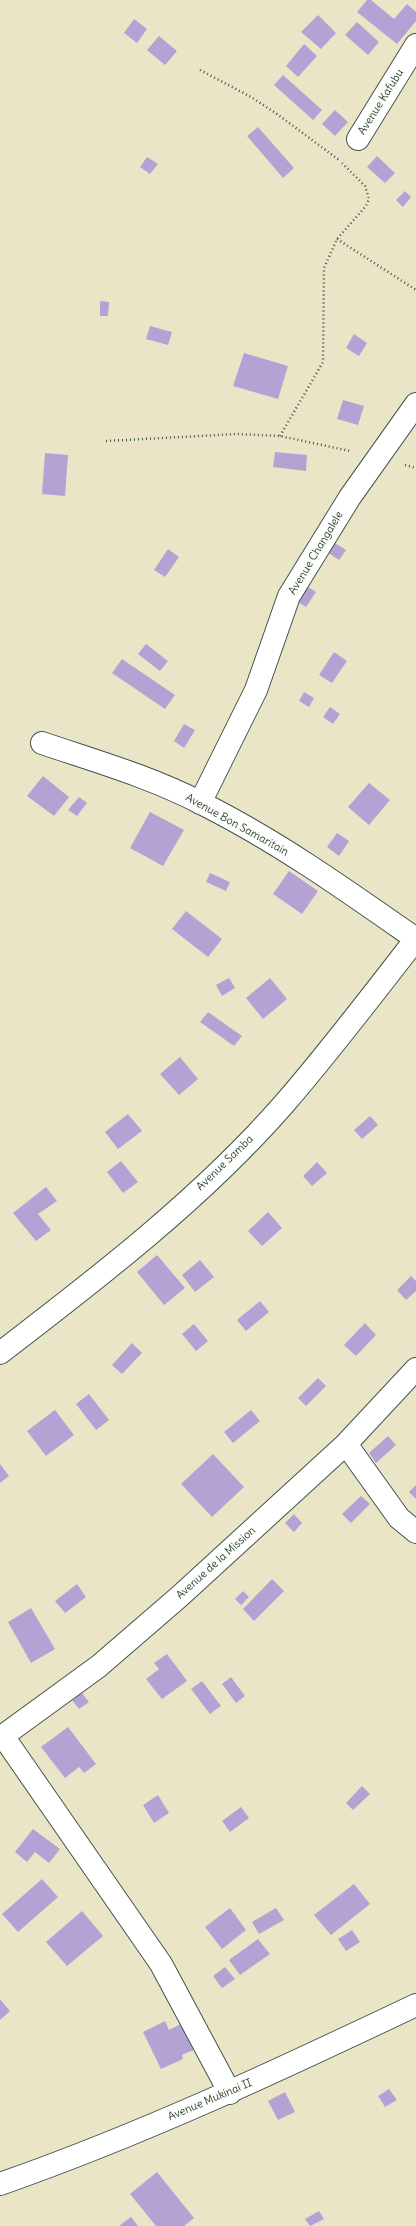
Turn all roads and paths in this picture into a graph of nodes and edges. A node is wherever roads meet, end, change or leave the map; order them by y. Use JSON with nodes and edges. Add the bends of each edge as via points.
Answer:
{"nodes":[{"id":1,"x":416,"y":45,"type":"edge"},
{"id":2,"x":200,"y":70,"type":"dead end"},
{"id":3,"x":358,"y":139,"type":"joint"},
{"id":4,"x":340,"y":161,"type":"junction"},
{"id":5,"x":337,"y":240,"type":"junction"},
{"id":6,"x":416,"y":290,"type":"edge"},
{"id":7,"x":416,"y":404,"type":"edge"},
{"id":8,"x":280,"y":436,"type":"junction"},
{"id":9,"x":106,"y":441,"type":"dead end"},
{"id":10,"x":378,"y":458,"type":"junction"},
{"id":11,"x":416,"y":468,"type":"edge"},
{"id":12,"x":42,"y":743,"type":"dead end"},
{"id":13,"x":200,"y":803,"type":"junction"},
{"id":14,"x":416,"y":939,"type":"edge"},
{"id":15,"x":0,"y":1353,"type":"edge"},
{"id":16,"x":416,"y":1369,"type":"edge"},
{"id":17,"x":346,"y":1444,"type":"junction"},
{"id":18,"x":416,"y":1532,"type":"edge"},
{"id":19,"x":2,"y":1737,"type":"edge"},
{"id":20,"x":416,"y":2005,"type":"edge"},
{"id":21,"x":230,"y":2093,"type":"junction"},
{"id":22,"x":0,"y":2184,"type":"edge"}],
"edges":[{"from":1,"to":3,"type":"street","name":"Avenue Kafubu"},
{"from":2,"to":4,"type":"path","via":[[251,97]]},
{"from":3,"to":4,"type":"path"},
{"from":4,"to":5,"type":"path","via":[[365,186],[369,199]]},
{"from":5,"to":6,"type":"path"},
{"from":5,"to":8,"type":"path","via":[[324,268],[323,362]]},
{"from":7,"to":10,"type":"street","name":"Avenue Changalele"},
{"from":8,"to":9,"type":"path","via":[[237,434]]},
{"from":8,"to":10,"type":"path"},
{"from":10,"to":11,"type":"path"},
{"from":10,"to":13,"type":"street","name":"Avenue Changalele","via":[[350,497],[289,596],[256,690]]},
{"from":12,"to":13,"type":"street","name":"Avenue Bon Samaritain","via":[[134,774]]},
{"from":13,"to":14,"type":"street","name":"Avenue Bon Samaritain","via":[[313,867]]},
{"from":14,"to":15,"type":"street","name":"Avenue Samba","via":[[284,1105],[212,1177],[101,1276]]},
{"from":16,"to":17,"type":"street","name":"Avenue de la Mission"},
{"from":17,"to":18,"type":"street","via":[[399,1518]]},
{"from":17,"to":19,"type":"street","name":"Avenue de la Mission","via":[[186,1591],[99,1666]]},
{"from":19,"to":21,"type":"street","via":[[161,1964]]},
{"from":20,"to":21,"type":"street","name":"Avenue Mukinai II"},
{"from":21,"to":22,"type":"street","name":"Avenue Mukinai II","via":[[42,2170]]}]}
